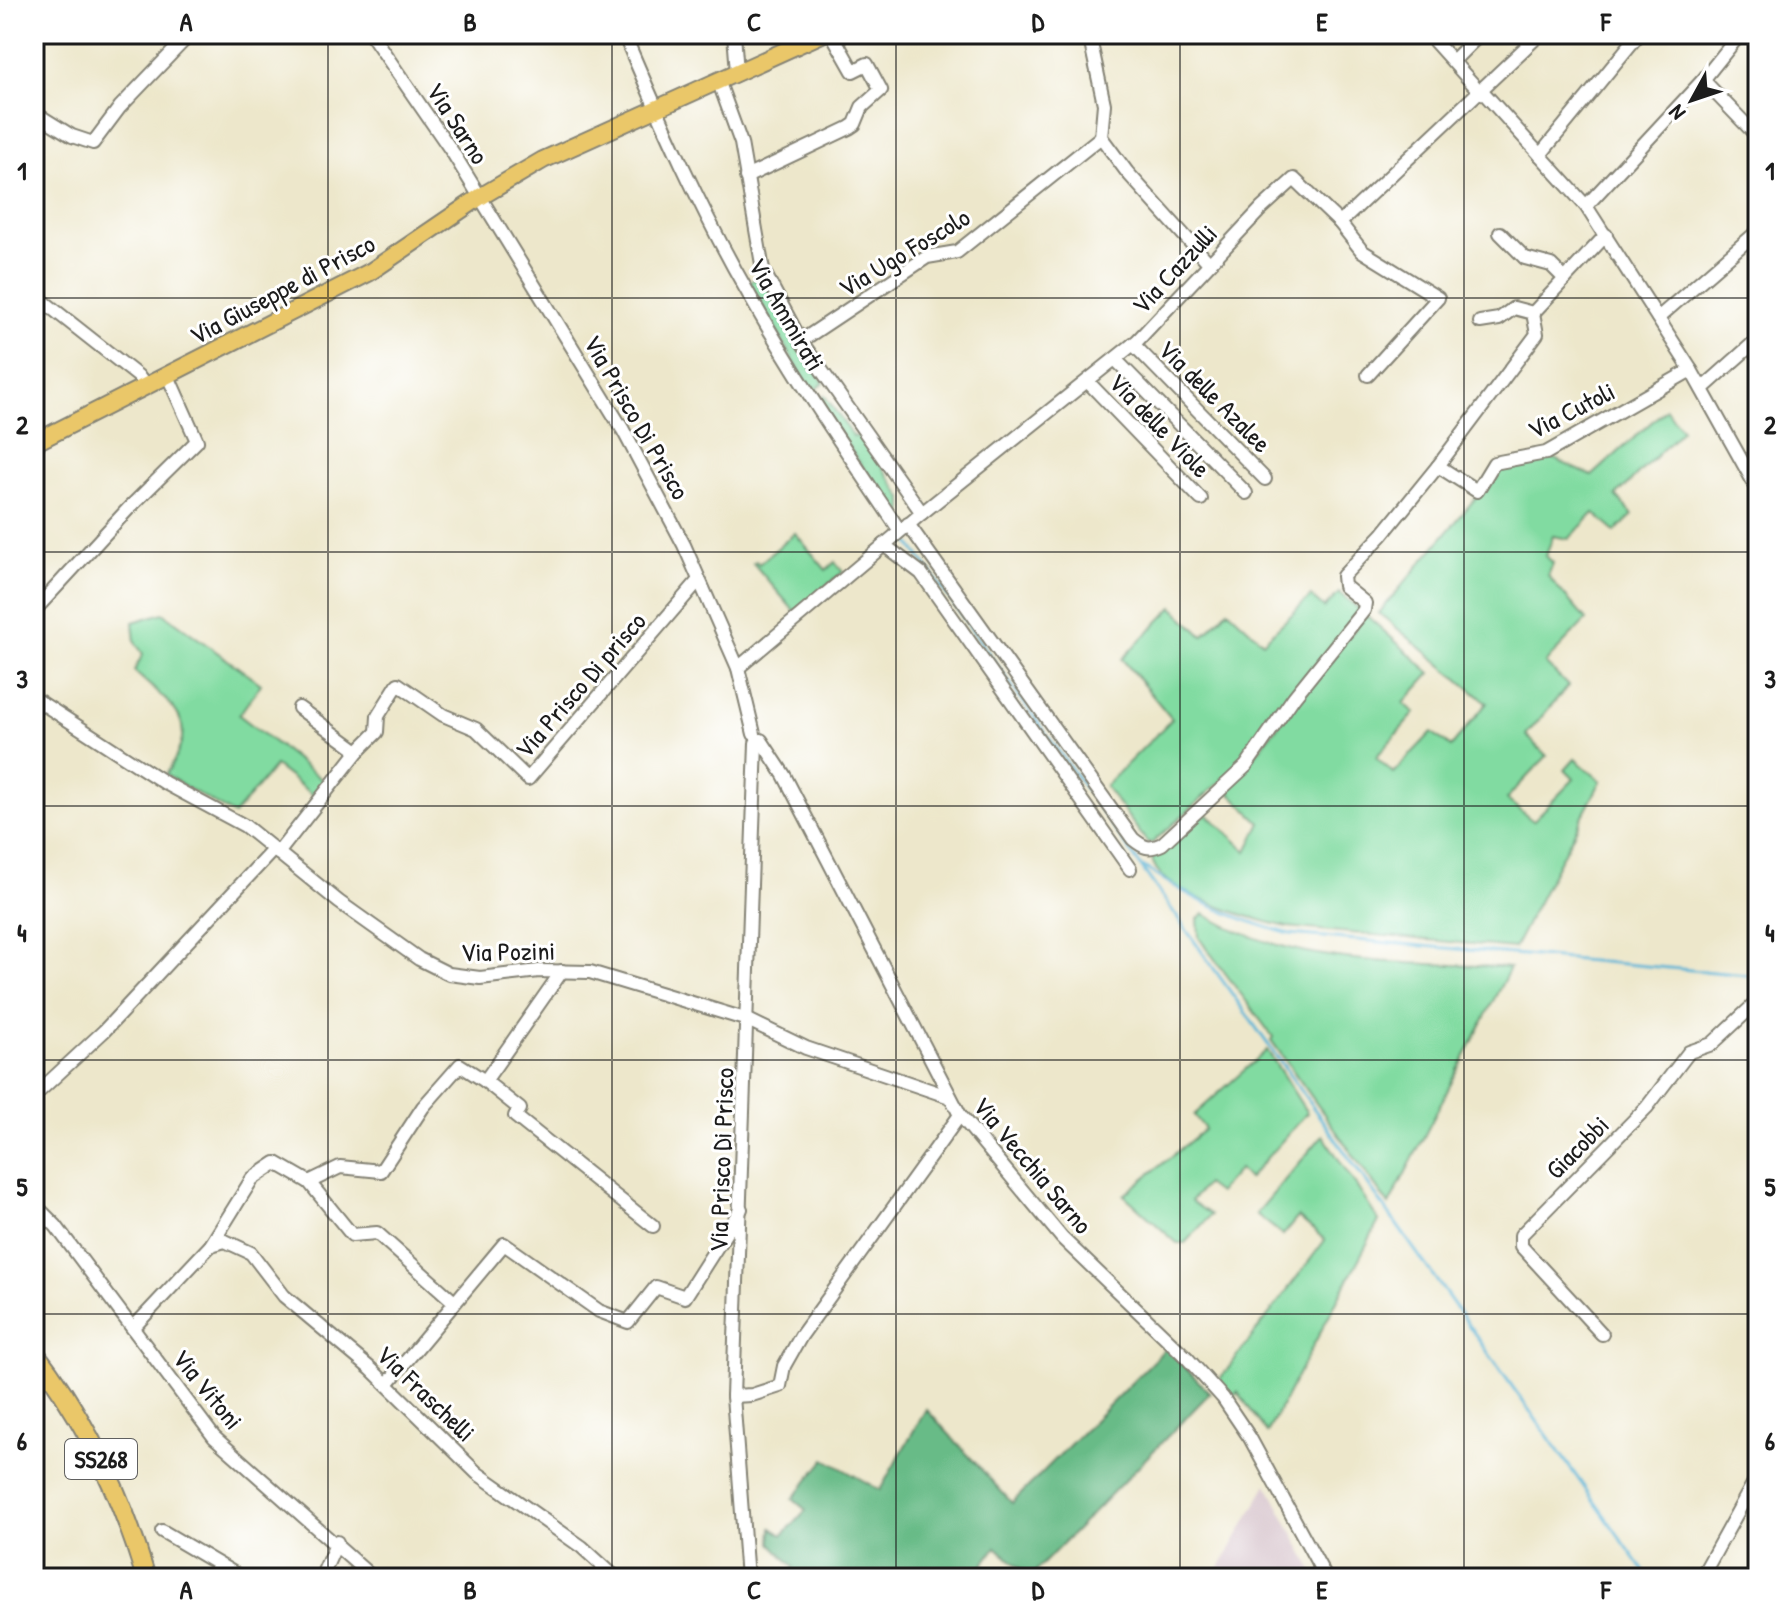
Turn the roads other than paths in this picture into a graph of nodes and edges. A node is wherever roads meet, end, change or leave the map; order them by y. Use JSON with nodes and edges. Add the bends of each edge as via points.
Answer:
{"nodes":[{"id":1,"x":190,"y":34,"type":"edge"},
{"id":2,"x":371,"y":34,"type":"edge"},
{"id":3,"x":624,"y":34,"type":"edge"},
{"id":4,"x":734,"y":34,"type":"edge"},
{"id":5,"x":822,"y":34,"type":"edge"},
{"id":6,"x":832,"y":34,"type":"edge"},
{"id":7,"x":1089,"y":34,"type":"edge"},
{"id":8,"x":1428,"y":34,"type":"edge"},
{"id":9,"x":1480,"y":34,"type":"edge"},
{"id":10,"x":1540,"y":34,"type":"edge"},
{"id":11,"x":1639,"y":34,"type":"edge"},
{"id":12,"x":1740,"y":34,"type":"edge"},
{"id":13,"x":1453,"y":61,"type":"junction"},
{"id":14,"x":737,"y":72,"type":"junction"},
{"id":15,"x":718,"y":80,"type":"junction"},
{"id":16,"x":1703,"y":80,"type":"junction"},
{"id":17,"x":1482,"y":93,"type":"junction"},
{"id":18,"x":655,"y":108,"type":"junction"},
{"id":19,"x":34,"y":128,"type":"edge"},
{"id":20,"x":1757,"y":134,"type":"edge"},
{"id":21,"x":1101,"y":137,"type":"junction"},
{"id":22,"x":1540,"y":155,"type":"junction"},
{"id":23,"x":746,"y":177,"type":"junction"},
{"id":24,"x":480,"y":197,"type":"junction"},
{"id":25,"x":1586,"y":206,"type":"junction"},
{"id":26,"x":1340,"y":223,"type":"junction"},
{"id":27,"x":1758,"y":231,"type":"edge"},
{"id":28,"x":1500,"y":233,"type":"dead end"},
{"id":29,"x":1606,"y":235,"type":"junction"},
{"id":30,"x":1209,"y":263,"type":"junction"},
{"id":31,"x":763,"y":270,"type":"junction"},
{"id":32,"x":740,"y":279,"type":"junction"},
{"id":33,"x":1565,"y":279,"type":"junction"},
{"id":34,"x":34,"y":294,"type":"edge"},
{"id":35,"x":1533,"y":313,"type":"junction"},
{"id":36,"x":1658,"y":318,"type":"junction"},
{"id":37,"x":1480,"y":322,"type":"dead end"},
{"id":38,"x":1758,"y":339,"type":"edge"},
{"id":39,"x":801,"y":341,"type":"junction"},
{"id":40,"x":1133,"y":344,"type":"junction"},
{"id":41,"x":1115,"y":359,"type":"junction"},
{"id":42,"x":1691,"y":370,"type":"junction"},
{"id":43,"x":1368,"y":375,"type":"dead end"},
{"id":44,"x":168,"y":376,"type":"junction"},
{"id":45,"x":1088,"y":382,"type":"junction"},
{"id":46,"x":831,"y":384,"type":"junction"},
{"id":47,"x":146,"y":387,"type":"junction"},
{"id":48,"x":1702,"y":389,"type":"junction"},
{"id":49,"x":812,"y":399,"type":"junction"},
{"id":50,"x":34,"y":443,"type":"edge"},
{"id":51,"x":1438,"y":466,"type":"junction"},
{"id":52,"x":1265,"y":479,"type":"dead end"},
{"id":53,"x":1758,"y":490,"type":"edge"},
{"id":54,"x":1246,"y":493,"type":"dead end"},
{"id":55,"x":1201,"y":499,"type":"dead end"},
{"id":56,"x":922,"y":513,"type":"junction"},
{"id":57,"x":904,"y":528,"type":"junction"},
{"id":58,"x":884,"y":545,"type":"junction"},
{"id":59,"x":1343,"y":576,"type":"joint"},
{"id":60,"x":698,"y":581,"type":"junction"},
{"id":61,"x":34,"y":611,"type":"edge"},
{"id":62,"x":738,"y":668,"type":"junction"},
{"id":63,"x":34,"y":698,"type":"edge"},
{"id":64,"x":299,"y":708,"type":"dead end"},
{"id":65,"x":757,"y":739,"type":"junction"},
{"id":66,"x":358,"y":751,"type":"junction"},
{"id":67,"x":276,"y":852,"type":"junction"},
{"id":68,"x":1130,"y":869,"type":"dead end"},
{"id":69,"x":562,"y":971,"type":"junction"},
{"id":70,"x":1758,"y":1001,"type":"edge"},
{"id":71,"x":748,"y":1020,"type":"junction"},
{"id":72,"x":485,"y":1081,"type":"junction"},
{"id":73,"x":34,"y":1096,"type":"edge"},
{"id":74,"x":950,"y":1097,"type":"junction"},
{"id":75,"x":960,"y":1115,"type":"junction"},
{"id":76,"x":309,"y":1182,"type":"junction"},
{"id":77,"x":34,"y":1204,"type":"edge"},
{"id":78,"x":742,"y":1208,"type":"junction"},
{"id":79,"x":653,"y":1226,"type":"dead end"},
{"id":80,"x":211,"y":1245,"type":"junction"},
{"id":81,"x":453,"y":1301,"type":"junction"},
{"id":82,"x":133,"y":1328,"type":"junction"},
{"id":83,"x":1602,"y":1334,"type":"dead end"},
{"id":84,"x":34,"y":1352,"type":"edge"},
{"id":85,"x":34,"y":1371,"type":"edge"},
{"id":86,"x":387,"y":1384,"type":"junction"},
{"id":87,"x":733,"y":1396,"type":"junction"},
{"id":88,"x":1758,"y":1475,"type":"edge"},
{"id":89,"x":162,"y":1531,"type":"dead end"},
{"id":90,"x":337,"y":1542,"type":"junction"},
{"id":91,"x":134,"y":1578,"type":"edge"},
{"id":92,"x":146,"y":1578,"type":"edge"},
{"id":93,"x":242,"y":1578,"type":"edge"},
{"id":94,"x":321,"y":1578,"type":"edge"},
{"id":95,"x":373,"y":1578,"type":"edge"},
{"id":96,"x":616,"y":1578,"type":"edge"},
{"id":97,"x":747,"y":1578,"type":"edge"},
{"id":98,"x":1326,"y":1578,"type":"edge"},
{"id":99,"x":1701,"y":1578,"type":"edge"}],
"edges":[{"from":1,"to":19,"type":"street","via":[[93,143],[43,118]]},
{"from":2,"to":24,"type":"street","name":"Via Sarno"},
{"from":3,"to":18,"type":"street","name":"Via Ammirati"},
{"from":4,"to":14,"type":"street"},
{"from":5,"to":14,"type":"main road","name":"Via Giuseppe di Prisco"},
{"from":6,"to":23,"type":"street","via":[[853,71],[867,64],[881,90],[849,128]]},
{"from":7,"to":21,"type":"street","via":[[1104,104]]},
{"from":8,"to":13,"type":"street"},
{"from":9,"to":13,"type":"street"},
{"from":10,"to":17,"type":"street"},
{"from":11,"to":22,"type":"street"},
{"from":12,"to":16,"type":"street"},
{"from":13,"to":17,"type":"street"},
{"from":14,"to":15,"type":"main road","name":"Via Giuseppe di Prisco"},
{"from":15,"to":18,"type":"main road","name":"Via Giuseppe di Prisco"},
{"from":15,"to":23,"type":"street","name":"Via Ammirati","via":[[741,143]]},
{"from":16,"to":20,"type":"street"},
{"from":16,"to":25,"type":"street"},
{"from":17,"to":22,"type":"street"},
{"from":17,"to":26,"type":"street"},
{"from":18,"to":24,"type":"main road","name":"Via Giuseppe di Prisco","via":[[543,160]]},
{"from":18,"to":32,"type":"street","name":"Via Ammirati"},
{"from":21,"to":30,"type":"street"},
{"from":21,"to":39,"type":"street","name":"Via Ugo Foscolo","via":[[957,252],[927,257]]},
{"from":22,"to":25,"type":"street"},
{"from":23,"to":31,"type":"street","name":"Via Ammirati"},
{"from":24,"to":44,"type":"main road","name":"Via Giuseppe di Prisco","via":[[370,272]]},
{"from":24,"to":60,"type":"street","name":"Via Prisco Di Prisco","via":[[623,430]]},
{"from":25,"to":29,"type":"street"},
{"from":26,"to":30,"type":"street","name":"Via Cazzulli","via":[[1294,179]]},
{"from":26,"to":43,"type":"street","via":[[1362,251],[1438,298]]},
{"from":27,"to":36,"type":"street"},
{"from":28,"to":33,"type":"street","via":[[1525,258],[1551,265]]},
{"from":29,"to":33,"type":"street"},
{"from":29,"to":36,"type":"street"},
{"from":30,"to":40,"type":"street","name":"Via Cazzulli"},
{"from":31,"to":32,"type":"street"},
{"from":31,"to":39,"type":"street","name":"Via Ammirati"},
{"from":32,"to":49,"type":"street","name":"Via Ammirati"},
{"from":33,"to":35,"type":"street"},
{"from":34,"to":47,"type":"street"},
{"from":35,"to":37,"type":"street","via":[[1514,308],[1499,319]]},
{"from":35,"to":51,"type":"street","name":"Via Cutoli","via":[[1537,334]]},
{"from":36,"to":42,"type":"street"},
{"from":38,"to":48,"type":"street"},
{"from":39,"to":46,"type":"street","name":"Via Ammirati"},
{"from":40,"to":41,"type":"street","name":"Via Cazzulli"},
{"from":40,"to":52,"type":"street","name":"Via delle Azalee"},
{"from":41,"to":45,"type":"street","name":"Via Cazzulli"},
{"from":41,"to":54,"type":"street"},
{"from":42,"to":48,"type":"street"},
{"from":42,"to":51,"type":"street","name":"Via Cutoli","via":[[1546,453],[1494,463],[1477,491]]},
{"from":44,"to":47,"type":"main road","name":"Via Giuseppe di Prisco"},
{"from":44,"to":61,"type":"street","via":[[197,441]]},
{"from":45,"to":55,"type":"street","name":"Via delle Viole"},
{"from":45,"to":56,"type":"street","name":"Via Cazzulli"},
{"from":46,"to":49,"type":"street"},
{"from":46,"to":56,"type":"street","name":"Via Ammirati"},
{"from":47,"to":50,"type":"main road","name":"Via Giuseppe di Prisco"},
{"from":48,"to":53,"type":"street"},
{"from":49,"to":57,"type":"street","name":"Via Ammirati"},
{"from":51,"to":59,"type":"street","name":"Via Cutoli"},
{"from":56,"to":57,"type":"street","name":"Via Cazzulli"},
{"from":57,"to":58,"type":"street","name":"Via Cazzulli"},
{"from":57,"to":59,"type":"street","name":"Via Ammirati","via":[[1143,848],[1162,844],[1246,766],[1364,610],[1365,603],[1344,586]]},
{"from":58,"to":62,"type":"street","name":"Via Cazzulli"},
{"from":58,"to":68,"type":"street","via":[[921,573]]},
{"from":60,"to":62,"type":"street","name":"Via Prisco Di Prisco"},
{"from":60,"to":66,"type":"street","name":"Via Prisco Di prisco","via":[[528,779],[476,729],[443,715],[398,684],[378,716],[377,732]]},
{"from":62,"to":65,"type":"street","name":"Via Prisco Di Prisco"},
{"from":63,"to":67,"type":"street","name":"Via Pozini","via":[[165,783],[245,826]]},
{"from":64,"to":66,"type":"street"},
{"from":65,"to":71,"type":"street","name":"Via Prisco Di Prisco"},
{"from":65,"to":74,"type":"street","name":"Via Vecchia Sarno","via":[[784,775]]},
{"from":66,"to":67,"type":"street"},
{"from":67,"to":69,"type":"street","name":"Via Pozini","via":[[419,959],[449,974],[480,978]]},
{"from":67,"to":73,"type":"street"},
{"from":69,"to":71,"type":"street","name":"Via Pozini","via":[[590,972]]},
{"from":69,"to":72,"type":"street"},
{"from":70,"to":83,"type":"street","name":"Giacobbi","via":[[1712,1044],[1689,1052],[1647,1107],[1521,1235],[1521,1246]]},
{"from":71,"to":74,"type":"street","name":"Via Pozini","via":[[806,1048]]},
{"from":71,"to":78,"type":"street","name":"Via Prisco Di Prisco"},
{"from":72,"to":76,"type":"street","via":[[460,1065],[423,1107],[381,1171],[340,1167]]},
{"from":72,"to":79,"type":"street","via":[[520,1109],[515,1116]]},
{"from":74,"to":75,"type":"street","name":"Via Vecchia Sarno"},
{"from":75,"to":87,"type":"street","via":[[801,1336],[784,1366],[780,1386]]},
{"from":75,"to":98,"type":"street","name":"Via Vecchia Sarno","via":[[1062,1238],[1223,1398]]},
{"from":76,"to":80,"type":"street","via":[[276,1163],[252,1179]]},
{"from":76,"to":81,"type":"street","via":[[352,1235],[377,1233]]},
{"from":77,"to":82,"type":"street","name":"Via Vitoni"},
{"from":78,"to":81,"type":"street","via":[[685,1297],[656,1287],[628,1322],[599,1311],[504,1244]]},
{"from":78,"to":87,"type":"street","name":"Via Prisco Di Prisco"},
{"from":80,"to":82,"type":"street"},
{"from":80,"to":86,"type":"street","name":"Via Fraschelli","via":[[225,1241],[251,1253],[284,1296]]},
{"from":81,"to":86,"type":"street"},
{"from":82,"to":90,"type":"street","name":"Via Vitoni","via":[[214,1437]]},
{"from":84,"to":92,"type":"highway","number":"SS268","via":[[97,1450]]},
{"from":85,"to":91,"type":"highway","number":"SS268","via":[[86,1455]]},
{"from":86,"to":96,"type":"street","name":"Via Fraschelli","via":[[477,1473],[582,1547]]},
{"from":87,"to":97,"type":"street","name":"Via Prisco Di Prisco"},
{"from":88,"to":99,"type":"street"},
{"from":89,"to":93,"type":"street"},
{"from":90,"to":94,"type":"street"},
{"from":90,"to":95,"type":"street","name":"Via Vitoni"}]}
